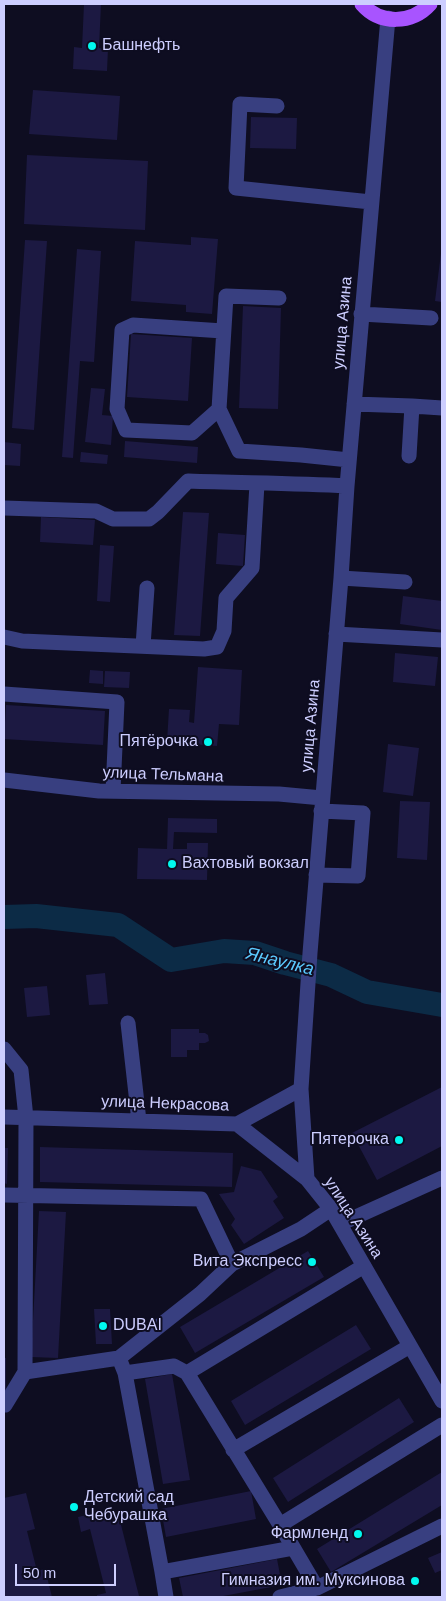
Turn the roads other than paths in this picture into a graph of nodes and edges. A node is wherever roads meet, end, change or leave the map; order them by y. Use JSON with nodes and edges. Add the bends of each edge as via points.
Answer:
{"nodes":[{"id":1,"x":362,"y":4,"type":"edge"},
{"id":2,"x":430,"y":4,"type":"edge"},
{"id":3,"x":388,"y":18,"type":"junction"},
{"id":4,"x":277,"y":106,"type":"dead end"},
{"id":5,"x":371,"y":202,"type":"junction"},
{"id":6,"x":279,"y":298,"type":"dead end"},
{"id":7,"x":361,"y":314,"type":"junction"},
{"id":8,"x":431,"y":318,"type":"dead end"},
{"id":9,"x":223,"y":331,"type":"junction"},
{"id":10,"x":354,"y":404,"type":"junction"},
{"id":11,"x":412,"y":406,"type":"junction"},
{"id":12,"x":442,"y":408,"type":"edge"},
{"id":13,"x":219,"y":410,"type":"junction"},
{"id":14,"x":409,"y":456,"type":"dead end"},
{"id":15,"x":349,"y":460,"type":"junction"},
{"id":16,"x":257,"y":484,"type":"junction"},
{"id":17,"x":347,"y":486,"type":"junction"},
{"id":18,"x":4,"y":508,"type":"edge"},
{"id":19,"x":341,"y":578,"type":"junction"},
{"id":20,"x":405,"y":582,"type":"dead end"},
{"id":21,"x":147,"y":588,"type":"dead end"},
{"id":22,"x":336,"y":634,"type":"junction"},
{"id":23,"x":4,"y":637,"type":"edge"},
{"id":24,"x":442,"y":640,"type":"edge"},
{"id":25,"x":143,"y":646,"type":"junction"},
{"id":26,"x":4,"y":694,"type":"edge"},
{"id":27,"x":4,"y":780,"type":"edge"},
{"id":28,"x":113,"y":791,"type":"junction"},
{"id":29,"x":322,"y":804,"type":"junction"},
{"id":30,"x":316,"y":875,"type":"junction"},
{"id":31,"x":128,"y":1023,"type":"dead end"},
{"id":32,"x":4,"y":1049,"type":"edge"},
{"id":33,"x":301,"y":1088,"type":"junction"},
{"id":34,"x":4,"y":1117,"type":"edge"},
{"id":35,"x":26,"y":1118,"type":"junction"},
{"id":36,"x":139,"y":1121,"type":"junction"},
{"id":37,"x":237,"y":1124,"type":"junction"},
{"id":38,"x":307,"y":1178,"type":"junction"},
{"id":39,"x":442,"y":1178,"type":"edge"},
{"id":40,"x":4,"y":1195,"type":"edge"},
{"id":41,"x":24,"y":1195,"type":"junction"},
{"id":42,"x":331,"y":1209,"type":"junction"},
{"id":43,"x":340,"y":1224,"type":"junction"},
{"id":44,"x":232,"y":1264,"type":"junction"},
{"id":45,"x":364,"y":1266,"type":"junction"},
{"id":46,"x":410,"y":1346,"type":"junction"},
{"id":47,"x":119,"y":1358,"type":"junction"},
{"id":48,"x":25,"y":1372,"type":"junction"},
{"id":49,"x":125,"y":1372,"type":"junction"},
{"id":50,"x":187,"y":1373,"type":"junction"},
{"id":51,"x":442,"y":1401,"type":"edge"},
{"id":52,"x":4,"y":1405,"type":"edge"},
{"id":53,"x":442,"y":1425,"type":"edge"},
{"id":54,"x":233,"y":1450,"type":"junction"},
{"id":55,"x":280,"y":1525,"type":"junction"},
{"id":56,"x":442,"y":1526,"type":"edge"},
{"id":57,"x":293,"y":1548,"type":"junction"},
{"id":58,"x":162,"y":1572,"type":"junction"},
{"id":59,"x":317,"y":1588,"type":"junction"},
{"id":60,"x":166,"y":1597,"type":"edge"},
{"id":61,"x":280,"y":1597,"type":"edge"}],
"edges":[{"from":1,"to":3,"type":"main road","via":[[380,17]]},
{"from":2,"to":3,"type":"main road","via":[[411,17]]},
{"from":3,"to":5,"type":"street","name":"улица Азина"},
{"from":4,"to":5,"type":"street","via":[[240,104],[236,188]]},
{"from":5,"to":7,"type":"street","name":"улица Азина"},
{"from":6,"to":9,"type":"street","via":[[226,296]]},
{"from":7,"to":8,"type":"street"},
{"from":7,"to":10,"type":"street","name":"улица Азина"},
{"from":9,"to":13,"type":"street"},
{"from":9,"to":13,"type":"street","via":[[132,325],[122,330],[117,409],[126,430],[192,434]]},
{"from":10,"to":11,"type":"street"},
{"from":10,"to":15,"type":"street","name":"улица Азина"},
{"from":11,"to":12,"type":"street"},
{"from":11,"to":14,"type":"street"},
{"from":13,"to":15,"type":"street","via":[[239,451]]},
{"from":15,"to":17,"type":"street","name":"улица Азина"},
{"from":16,"to":17,"type":"street"},
{"from":16,"to":18,"type":"street","via":[[188,481],[149,519],[113,519],[96,511]]},
{"from":16,"to":25,"type":"street","via":[[252,568],[226,598],[224,632],[217,647]]},
{"from":17,"to":19,"type":"street","name":"улица Азина"},
{"from":19,"to":20,"type":"street"},
{"from":19,"to":22,"type":"street","name":"улица Азина"},
{"from":21,"to":25,"type":"street"},
{"from":22,"to":24,"type":"street"},
{"from":22,"to":29,"type":"street","name":"улица Азина"},
{"from":23,"to":25,"type":"street","via":[[22,641]]},
{"from":26,"to":28,"type":"street","via":[[117,702]]},
{"from":27,"to":28,"type":"street","name":"улица Тельмана"},
{"from":28,"to":29,"type":"street","name":"улица Тельмана","via":[[279,794]]},
{"from":29,"to":30,"type":"street","name":"улица Азина"},
{"from":29,"to":30,"type":"street","name":"улица Тельмана","via":[[363,813],[362,831],[358,876]]},
{"from":30,"to":33,"type":"street","name":"улица Азина"},
{"from":31,"to":36,"type":"street"},
{"from":32,"to":35,"type":"street","via":[[21,1070]]},
{"from":33,"to":37,"type":"street"},
{"from":33,"to":38,"type":"street","name":"улица Азина"},
{"from":34,"to":35,"type":"street","name":"улица Некрасова"},
{"from":35,"to":36,"type":"street","name":"улица Некрасова"},
{"from":35,"to":41,"type":"street"},
{"from":36,"to":37,"type":"street","name":"улица Некрасова"},
{"from":37,"to":38,"type":"street","name":"улица Некрасова"},
{"from":38,"to":42,"type":"street","name":"улица Азина"},
{"from":39,"to":43,"type":"street"},
{"from":40,"to":41,"type":"street"},
{"from":41,"to":44,"type":"street","via":[[201,1199]]},
{"from":41,"to":48,"type":"street"},
{"from":42,"to":43,"type":"street","name":"улица Азина"},
{"from":42,"to":44,"type":"street","via":[[301,1229]]},
{"from":43,"to":45,"type":"street","name":"улица Азина"},
{"from":44,"to":47,"type":"street","via":[[200,1294]]},
{"from":45,"to":46,"type":"street","name":"улица Азина"},
{"from":45,"to":50,"type":"street"},
{"from":46,"to":51,"type":"street","name":"улица Азина"},
{"from":46,"to":54,"type":"street"},
{"from":47,"to":48,"type":"street"},
{"from":47,"to":49,"type":"street"},
{"from":48,"to":52,"type":"street"},
{"from":49,"to":50,"type":"street","via":[[174,1366]]},
{"from":49,"to":58,"type":"street"},
{"from":50,"to":54,"type":"street"},
{"from":53,"to":55,"type":"street"},
{"from":54,"to":55,"type":"street"},
{"from":55,"to":57,"type":"street"},
{"from":56,"to":59,"type":"street"},
{"from":57,"to":58,"type":"street"},
{"from":57,"to":59,"type":"street"},
{"from":58,"to":60,"type":"street"},
{"from":59,"to":61,"type":"street"}]}
